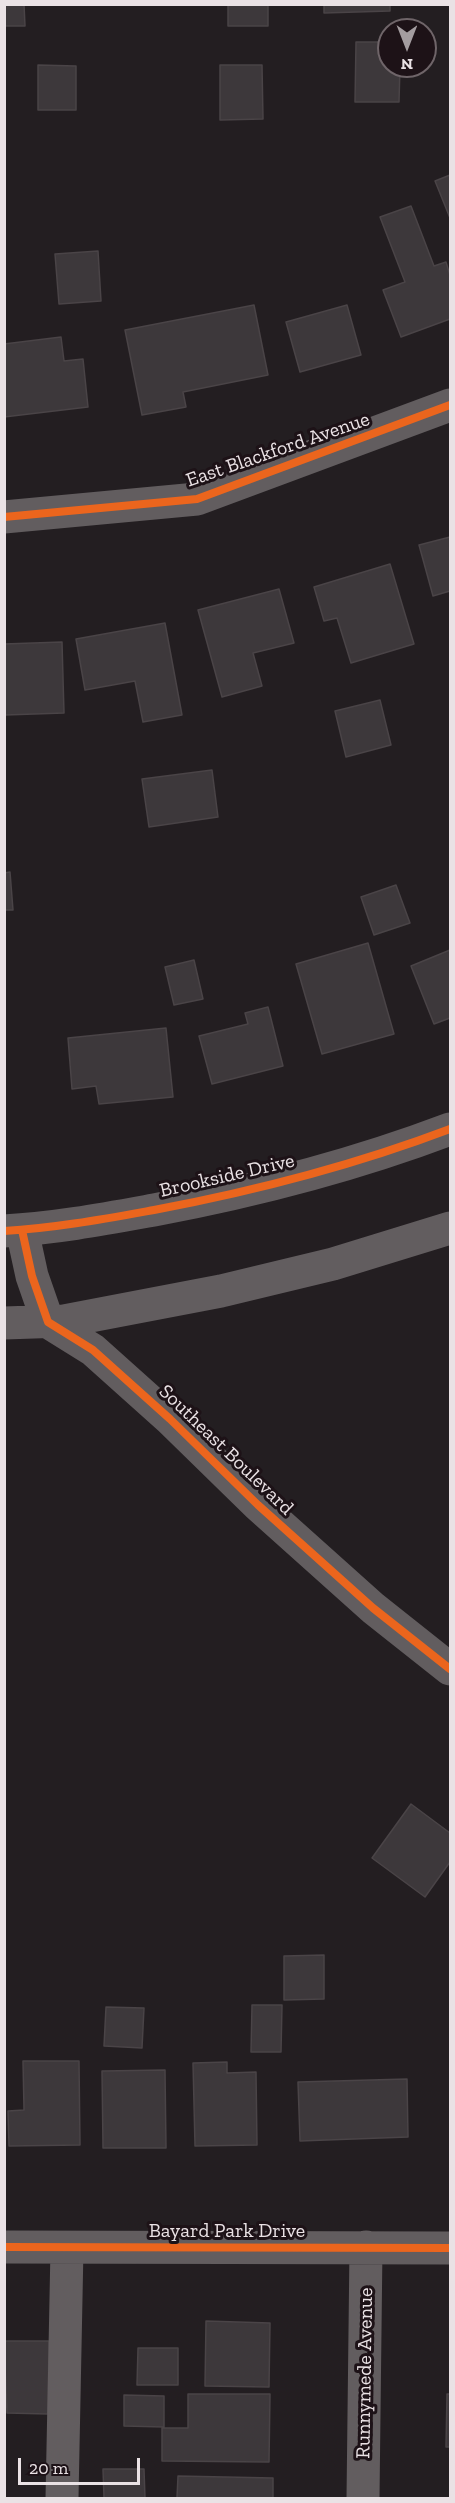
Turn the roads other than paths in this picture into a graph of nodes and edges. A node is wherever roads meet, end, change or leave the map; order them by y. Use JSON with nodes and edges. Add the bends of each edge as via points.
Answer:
{"nodes":[{"id":1,"x":450,"y":405,"type":"edge"},
{"id":2,"x":4,"y":517,"type":"edge"},
{"id":3,"x":450,"y":1129,"type":"edge"},
{"id":4,"x":450,"y":1228,"type":"edge"},
{"id":5,"x":13,"y":1230,"type":"edge"},
{"id":6,"x":48,"y":1322,"type":"junction"},
{"id":7,"x":4,"y":1323,"type":"edge"},
{"id":8,"x":450,"y":1669,"type":"edge"},
{"id":9,"x":4,"y":2247,"type":"edge"},
{"id":10,"x":366,"y":2247,"type":"junction"},
{"id":11,"x":67,"y":2248,"type":"junction"},
{"id":12,"x":450,"y":2248,"type":"edge"},
{"id":13,"x":63,"y":2499,"type":"edge"},
{"id":14,"x":363,"y":2499,"type":"edge"}],
"edges":[{"from":1,"to":2,"type":"street","name":"East Blackford Avenue","via":[[197,499]]},
{"from":3,"to":5,"type":"street","name":"Brookside Drive","via":[[394,1150],[202,1201],[54,1228]]},
{"from":4,"to":6,"type":"street","via":[[333,1264],[221,1291]]},
{"from":5,"to":6,"type":"street"},
{"from":6,"to":7,"type":"street"},
{"from":6,"to":8,"type":"street","name":"Southeast Boulevard","via":[[93,1350],[311,1553]]},
{"from":9,"to":11,"type":"street","name":"Bayard Park Drive"},
{"from":10,"to":11,"type":"street","name":"Bayard Park Drive"},
{"from":10,"to":12,"type":"street","name":"Bayard Park Drive"},
{"from":10,"to":14,"type":"street","name":"Runnymede Avenue"},
{"from":11,"to":13,"type":"street"}]}
